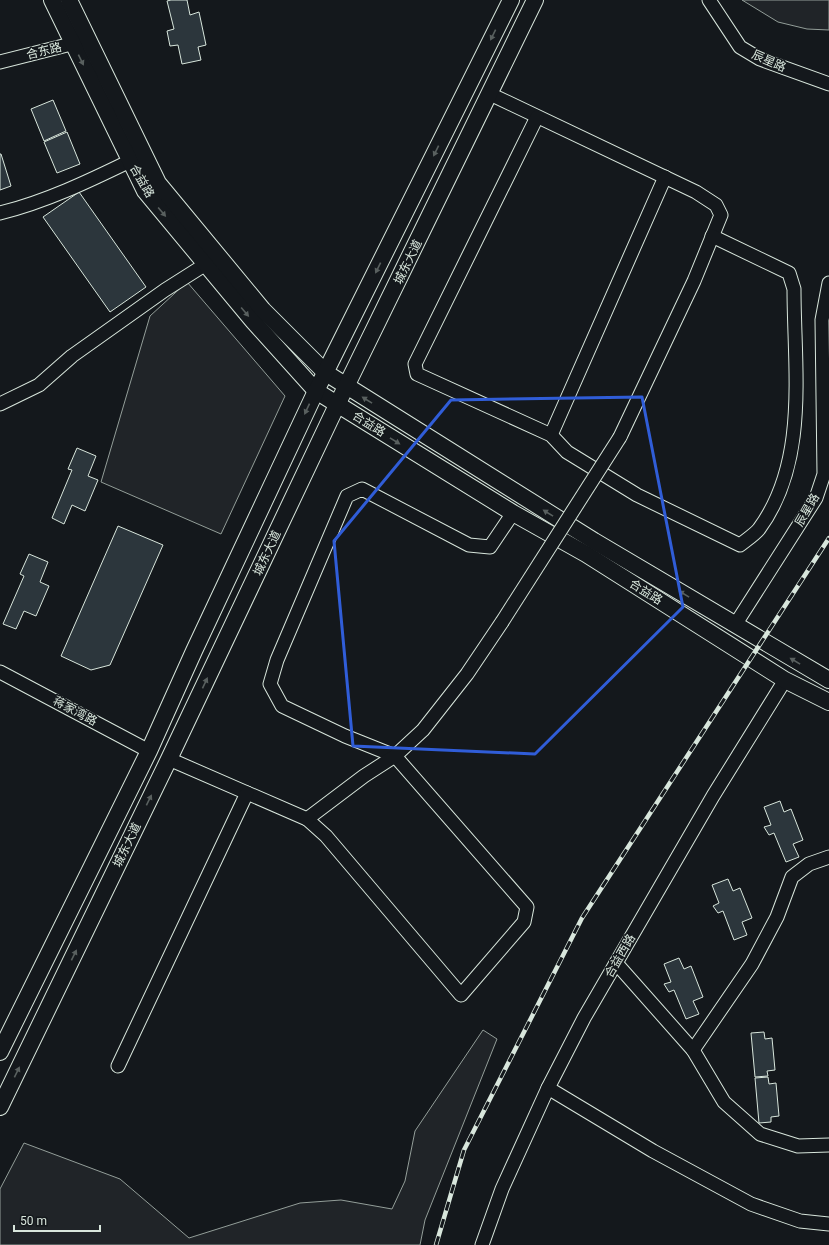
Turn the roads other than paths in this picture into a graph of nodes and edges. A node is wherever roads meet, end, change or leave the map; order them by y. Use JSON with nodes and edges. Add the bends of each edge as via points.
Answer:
{"nodes":[{"id":1,"x":52,"y":0,"type":"edge"},
{"id":2,"x":69,"y":0,"type":"edge"},
{"id":3,"x":511,"y":0,"type":"edge"},
{"id":4,"x":535,"y":0,"type":"edge"},
{"id":5,"x":708,"y":0,"type":"edge"},
{"id":6,"x":81,"y":42,"type":"junction"},
{"id":7,"x":0,"y":62,"type":"edge"},
{"id":8,"x":829,"y":84,"type":"edge"},
{"id":9,"x":490,"y":94,"type":"junction"},
{"id":10,"x":537,"y":117,"type":"junction"},
{"id":11,"x":130,"y":161,"type":"junction"},
{"id":12,"x":666,"y":178,"type":"junction"},
{"id":13,"x":0,"y":212,"type":"edge"},
{"id":14,"x":712,"y":236,"type":"junction"},
{"id":15,"x":206,"y":264,"type":"junction"},
{"id":16,"x":829,"y":283,"type":"edge"},
{"id":17,"x":326,"y":373,"type":"junction"},
{"id":18,"x":347,"y":387,"type":"junction"},
{"id":19,"x":316,"y":391,"type":"junction"},
{"id":20,"x":0,"y":404,"type":"edge"},
{"id":21,"x":337,"y":405,"type":"junction"},
{"id":22,"x":551,"y":436,"type":"junction"},
{"id":23,"x":513,"y":513,"type":"junction"},
{"id":24,"x":735,"y":625,"type":"junction"},
{"id":25,"x":0,"y":672,"type":"edge"},
{"id":26,"x":785,"y":680,"type":"junction"},
{"id":27,"x":829,"y":680,"type":"edge"},
{"id":28,"x":829,"y":702,"type":"edge"},
{"id":29,"x":149,"y":751,"type":"junction"},
{"id":30,"x":395,"y":756,"type":"junction"},
{"id":31,"x":169,"y":759,"type":"junction"},
{"id":32,"x":247,"y":793,"type":"junction"},
{"id":33,"x":308,"y":819,"type":"junction"},
{"id":34,"x":829,"y":857,"type":"edge"},
{"id":35,"x":616,"y":963,"type":"junction"},
{"id":36,"x":693,"y":1050,"type":"junction"},
{"id":37,"x":0,"y":1052,"type":"edge"},
{"id":38,"x":118,"y":1066,"type":"dead end"},
{"id":39,"x":548,"y":1088,"type":"junction"},
{"id":40,"x":0,"y":1107,"type":"edge"},
{"id":41,"x":829,"y":1145,"type":"edge"},
{"id":42,"x":829,"y":1224,"type":"edge"},
{"id":43,"x":482,"y":1245,"type":"edge"}],
"edges":[{"from":1,"to":6,"type":"main road","name":"合益路"},
{"from":2,"to":6,"type":"main road","name":"合益路"},
{"from":3,"to":17,"type":"main road","name":"城东大道","one_way":true},
{"from":4,"to":9,"type":"main road","name":"城东大道"},
{"from":5,"to":8,"type":"street","name":"辰星路","via":[[740,47],[760,59]]},
{"from":6,"to":7,"type":"street","name":"合东路"},
{"from":6,"to":11,"type":"main road","name":"合益路","one_way":true},
{"from":6,"to":17,"type":"main road","name":"合益路","via":[[158,183],[263,310]]},
{"from":9,"to":10,"type":"street"},
{"from":9,"to":18,"type":"main road","name":"城东大道"},
{"from":10,"to":12,"type":"street"},
{"from":10,"to":22,"type":"street","via":[[415,364],[417,374]]},
{"from":11,"to":13,"type":"street","via":[[89,181],[19,208]]},
{"from":11,"to":15,"type":"main road","name":"合益路","one_way":true,"via":[[145,191]]},
{"from":12,"to":14,"type":"street","via":[[716,205],[721,215]]},
{"from":12,"to":22,"type":"street"},
{"from":14,"to":22,"type":"street","via":[[789,273],[794,290],[796,412],[790,456],[782,488],[758,530],[740,545],[638,495],[567,452]]},
{"from":14,"to":30,"type":"street","bridge":true,"via":[[694,281],[620,437],[467,674],[422,730]]},
{"from":15,"to":19,"type":"main road","name":"合益路","one_way":true,"via":[[253,322]]},
{"from":15,"to":20,"type":"street","via":[[84,347],[39,385]]},
{"from":16,"to":24,"type":"street","name":"辰星路","via":[[822,320],[824,474],[816,498]]},
{"from":17,"to":18,"type":"main road","name":"合益路"},
{"from":17,"to":19,"type":"main road","name":"城东大道"},
{"from":18,"to":21,"type":"main road","name":"城东大道"},
{"from":24,"to":18,"type":"main road","name":"合益路","one_way":true,"via":[[594,541]]},
{"from":19,"to":21,"type":"main road","name":"合益路"},
{"from":19,"to":29,"type":"main road","name":"城东大道","one_way":true},
{"from":21,"to":23,"type":"main road","name":"合益路","one_way":true},
{"from":31,"to":21,"type":"main road","name":"城东大道","one_way":true},
{"from":23,"to":26,"type":"main road","name":"合益路","via":[[586,554]]},
{"from":23,"to":30,"type":"street","via":[[490,547],[469,545],[362,489],[347,496],[277,660],[270,684],[282,706]]},
{"from":27,"to":24,"type":"main road","name":"合益路","one_way":true},
{"from":25,"to":29,"type":"street","name":"蒋家湾路"},
{"from":26,"to":28,"type":"main road","name":"合益路"},
{"from":26,"to":35,"type":"street","name":"合益西路"},
{"from":29,"to":37,"type":"main road","name":"城东大道"},
{"from":30,"to":33,"type":"street"},
{"from":30,"to":33,"type":"street","via":[[527,907],[524,922],[461,995],[326,836]]},
{"from":31,"to":32,"type":"street"},
{"from":40,"to":31,"type":"main road","name":"城东大道","one_way":true},
{"from":32,"to":33,"type":"street"},
{"from":32,"to":38,"type":"street"},
{"from":34,"to":36,"type":"street","via":[[810,864],[792,877],[777,917],[752,964]]},
{"from":35,"to":36,"type":"street"},
{"from":35,"to":39,"type":"street","name":"合益西路"},
{"from":36,"to":41,"type":"street","via":[[724,1102],[760,1134],[798,1146]]},
{"from":39,"to":42,"type":"street","via":[[653,1151],[751,1204],[800,1221]]},
{"from":39,"to":43,"type":"street","name":"合益西路","via":[[502,1189]]}]}
